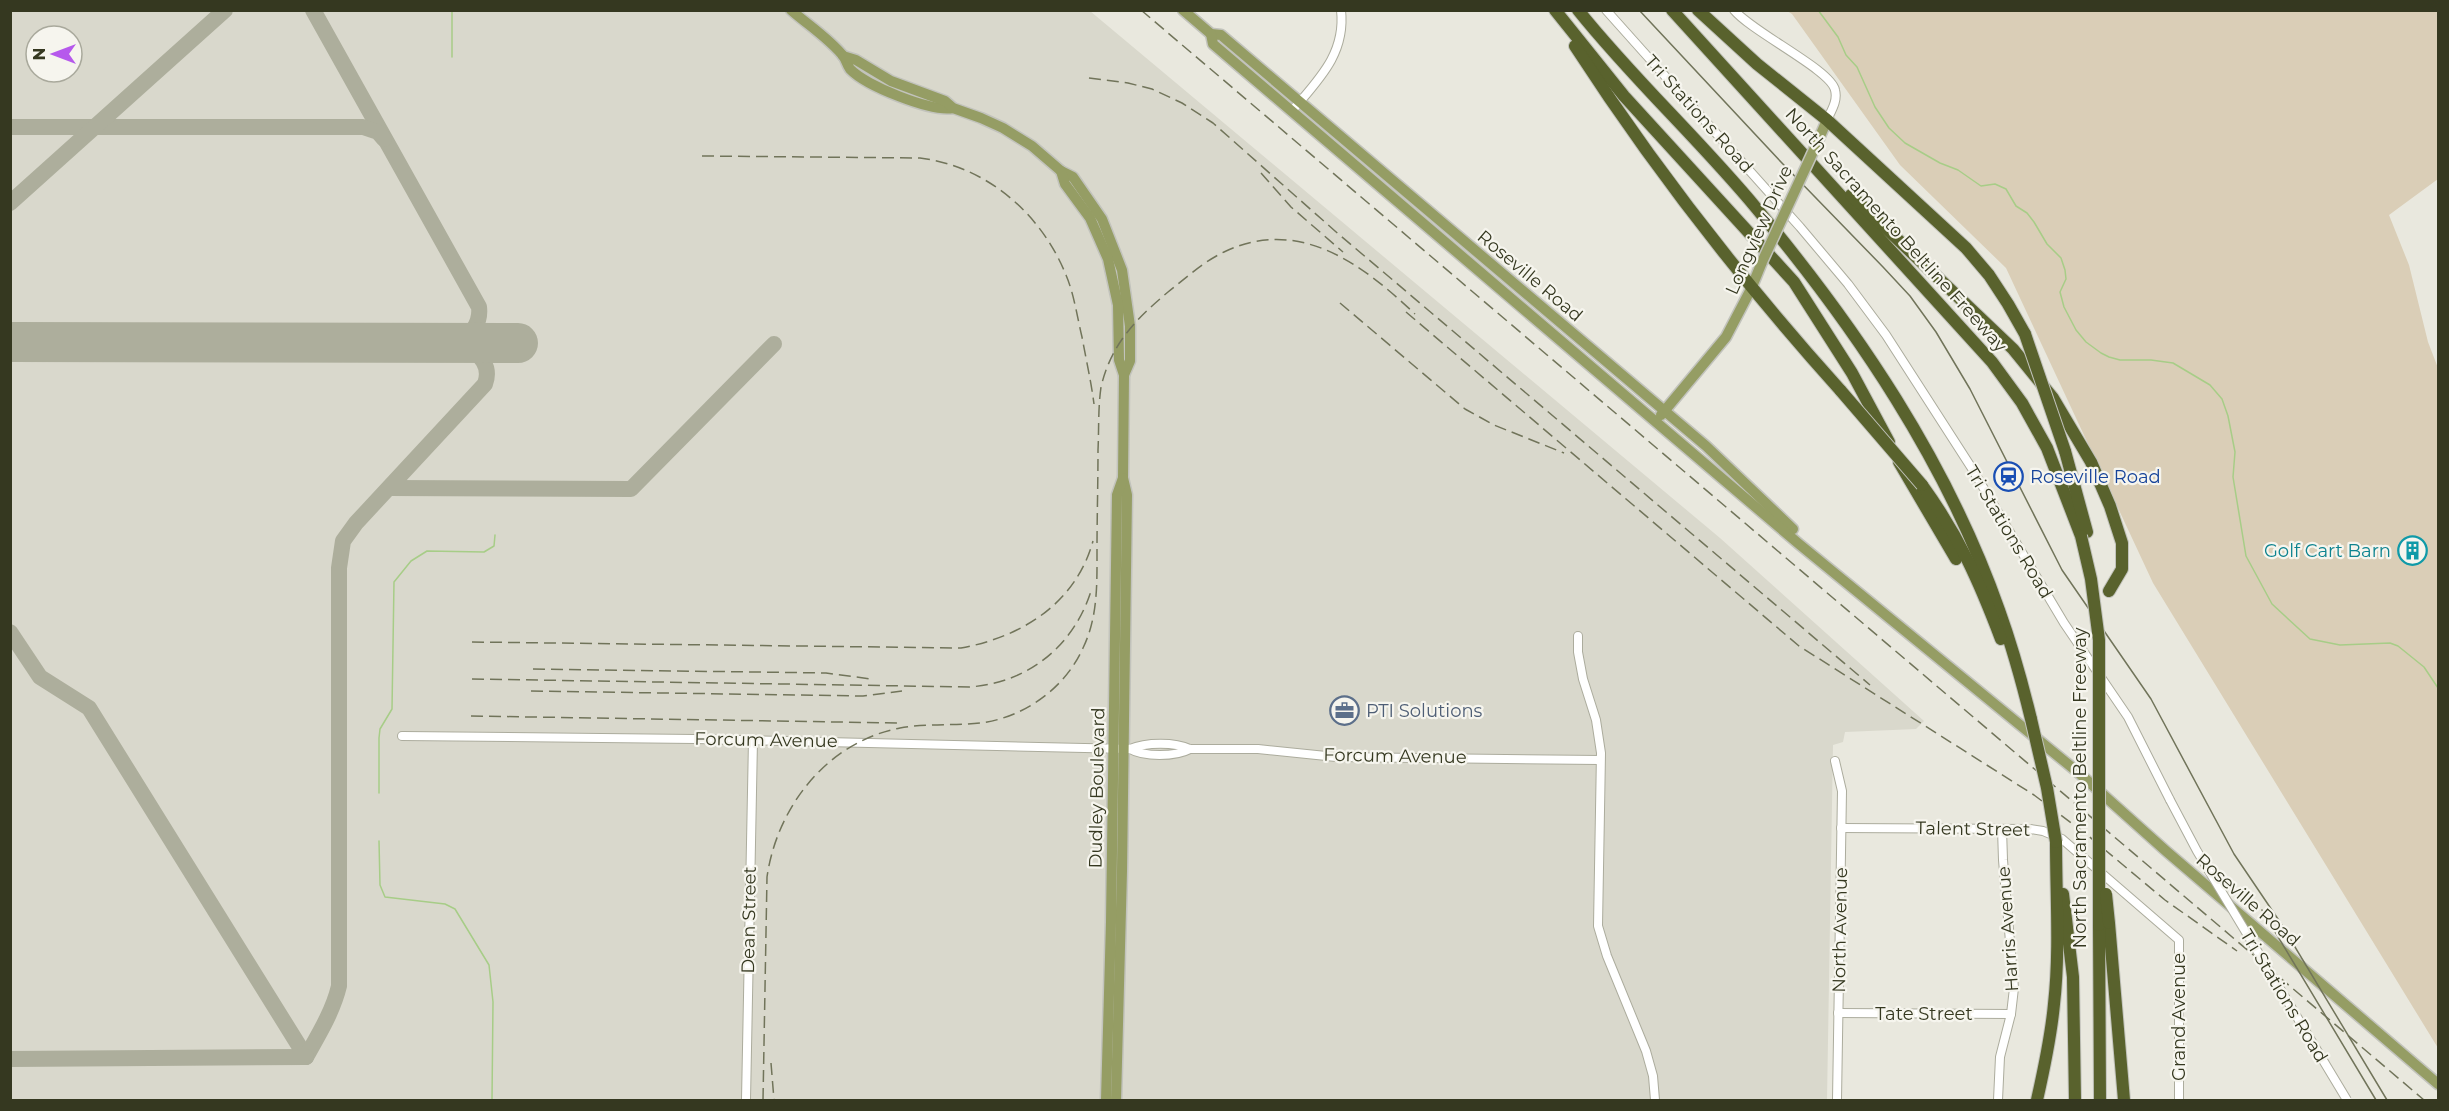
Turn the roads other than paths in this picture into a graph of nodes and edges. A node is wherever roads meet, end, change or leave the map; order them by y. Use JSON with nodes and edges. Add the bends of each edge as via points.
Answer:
{"nodes":[{"id":1,"x":791,"y":10,"type":"edge"},
{"id":2,"x":1183,"y":10,"type":"edge"},
{"id":3,"x":1341,"y":10,"type":"edge"},
{"id":4,"x":1554,"y":10,"type":"edge"},
{"id":5,"x":1578,"y":10,"type":"edge"},
{"id":6,"x":1606,"y":10,"type":"edge"},
{"id":7,"x":1672,"y":10,"type":"edge"},
{"id":8,"x":1698,"y":10,"type":"edge"},
{"id":9,"x":1734,"y":10,"type":"edge"},
{"id":10,"x":1211,"y":34,"type":"junction"},
{"id":11,"x":1300,"y":102,"type":"junction"},
{"id":12,"x":1292,"y":111,"type":"junction"},
{"id":13,"x":1827,"y":120,"type":"junction"},
{"id":14,"x":1833,"y":187,"type":"junction"},
{"id":15,"x":1751,"y":289,"type":"junction"},
{"id":16,"x":1660,"y":416,"type":"junction"},
{"id":17,"x":2084,"y":534,"type":"junction"},
{"id":18,"x":1956,"y":559,"type":"dead end"},
{"id":19,"x":2109,"y":591,"type":"dead end"},
{"id":20,"x":1578,"y":636,"type":"dead end"},
{"id":21,"x":2031,"y":719,"type":"junction"},
{"id":22,"x":402,"y":736,"type":"dead end"},
{"id":23,"x":753,"y":740,"type":"junction"},
{"id":24,"x":1122,"y":749,"type":"junction"},
{"id":25,"x":1600,"y":760,"type":"junction"},
{"id":26,"x":1835,"y":761,"type":"dead end"},
{"id":27,"x":1842,"y":828,"type":"junction"},
{"id":28,"x":2002,"y":829,"type":"junction"},
{"id":29,"x":2092,"y":866,"type":"joint"},
{"id":30,"x":2061,"y":919,"type":"junction"},
{"id":31,"x":2104,"y":924,"type":"junction"},
{"id":32,"x":1838,"y":1013,"type":"junction"},
{"id":33,"x":2011,"y":1014,"type":"junction"},
{"id":34,"x":2439,"y":1084,"type":"edge"},
{"id":35,"x":746,"y":1101,"type":"edge"},
{"id":36,"x":1106,"y":1101,"type":"edge"},
{"id":37,"x":1116,"y":1101,"type":"edge"},
{"id":38,"x":1655,"y":1101,"type":"edge"},
{"id":39,"x":1837,"y":1101,"type":"edge"},
{"id":40,"x":1998,"y":1101,"type":"edge"},
{"id":41,"x":2037,"y":1101,"type":"edge"},
{"id":42,"x":2075,"y":1101,"type":"edge"},
{"id":43,"x":2100,"y":1101,"type":"edge"},
{"id":44,"x":2124,"y":1101,"type":"edge"},
{"id":45,"x":2179,"y":1101,"type":"edge"},
{"id":46,"x":2346,"y":1101,"type":"edge"}],
"edges":[{"from":1,"to":24,"type":"main road","name":"Dudley Boulevard","via":[[843,56],[1018,137],[1073,177],[1110,234],[1122,270],[1130,327],[1130,361],[1124,375],[1123,478],[1117,495]]},
{"from":2,"to":10,"type":"main road","name":"Roseville Road"},
{"from":3,"to":11,"type":"street","via":[[1342,29],[1334,56]]},
{"from":4,"to":15,"type":"highway","via":[[1640,144]]},
{"from":4,"to":18,"type":"highway","via":[[1624,96],[1794,282],[1852,373]]},
{"from":5,"to":21,"type":"highway","name":"North Sacramento Beltline Freeway","via":[[1756,207],[1825,292],[1872,360],[1916,431],[1978,556],[2017,663]]},
{"from":6,"to":46,"type":"street","name":"Tri Stations Road","bridge":true,"via":[[1800,227],[1886,335],[2064,623],[2128,717],[2197,851]]},
{"from":7,"to":14,"type":"highway","name":"North Sacramento Beltline Freeway"},
{"from":8,"to":13,"type":"highway"},
{"from":9,"to":13,"type":"street","name":"Longview Drive","via":[[1750,26],[1831,80],[1836,96]]},
{"from":10,"to":11,"type":"main road","name":"Roseville Road","via":[[1221,35]]},
{"from":10,"to":12,"type":"main road","name":"Roseville Road","via":[[1213,44]]},
{"from":11,"to":12,"type":"street"},
{"from":11,"to":16,"type":"main road","name":"Roseville Road"},
{"from":12,"to":16,"type":"main road","name":"Roseville Road"},
{"from":13,"to":15,"type":"main road","name":"Longview Drive","bridge":true},
{"from":13,"to":17,"type":"highway","bridge":true,"via":[[1966,248],[2002,294],[2025,334],[2065,451]]},
{"from":14,"to":17,"type":"highway","name":"North Sacramento Beltline Freeway","via":[[1973,338],[2016,395],[2047,448]]},
{"from":14,"to":19,"type":"highway","via":[[1851,195],[1977,313],[2053,398],[2091,462],[2122,543],[2122,569]]},
{"from":15,"to":16,"type":"main road","name":"Longview Drive","via":[[1726,337]]},
{"from":15,"to":21,"type":"highway","bridge":true,"via":[[1919,480],[1942,513],[1981,587]]},
{"from":16,"to":34,"type":"main road","name":"Roseville Road","via":[[1799,544],[2080,774]]},
{"from":17,"to":31,"type":"highway","name":"North Sacramento Beltline Freeway","bridge":true,"via":[[2096,573]]},
{"from":20,"to":25,"type":"street","via":[[1583,679],[1596,720]]},
{"from":21,"to":30,"type":"highway","name":"North Sacramento Beltline Freeway","bridge":true,"via":[[2056,842]]},
{"from":22,"to":23,"type":"street","name":"Forcum Avenue"},
{"from":23,"to":24,"type":"street","name":"Forcum Avenue"},
{"from":23,"to":35,"type":"street","name":"Dean Street"},
{"from":24,"to":25,"type":"street","name":"Forcum Avenue","via":[[1138,753],[1258,749],[1336,757]]},
{"from":24,"to":36,"type":"main road","name":"Dudley Boulevard"},
{"from":24,"to":37,"type":"main road","name":"Dudley Boulevard"},
{"from":25,"to":38,"type":"street","via":[[1598,926],[1606,956],[1646,1051]]},
{"from":26,"to":27,"type":"street","name":"North Avenue","via":[[1842,791]]},
{"from":27,"to":28,"type":"street","name":"Talent Street"},
{"from":27,"to":32,"type":"street","name":"North Avenue"},
{"from":28,"to":29,"type":"street","name":"Talent Street","via":[[2052,834]]},
{"from":28,"to":33,"type":"street","name":"Harris Avenue","via":[[2013,977]]},
{"from":29,"to":45,"type":"street","name":"Grand Avenue","via":[[2179,940]]},
{"from":30,"to":41,"type":"highway","via":[[2049,1048]]},
{"from":30,"to":42,"type":"highway","name":"North Sacramento Beltline Freeway","via":[[2073,977]]},
{"from":31,"to":43,"type":"highway","name":"North Sacramento Beltline Freeway"},
{"from":31,"to":44,"type":"highway"},
{"from":32,"to":33,"type":"street","name":"Tate Street"},
{"from":32,"to":39,"type":"street","name":"North Avenue"},
{"from":33,"to":40,"type":"street","name":"Harris Avenue","via":[[2000,1057]]}]}
